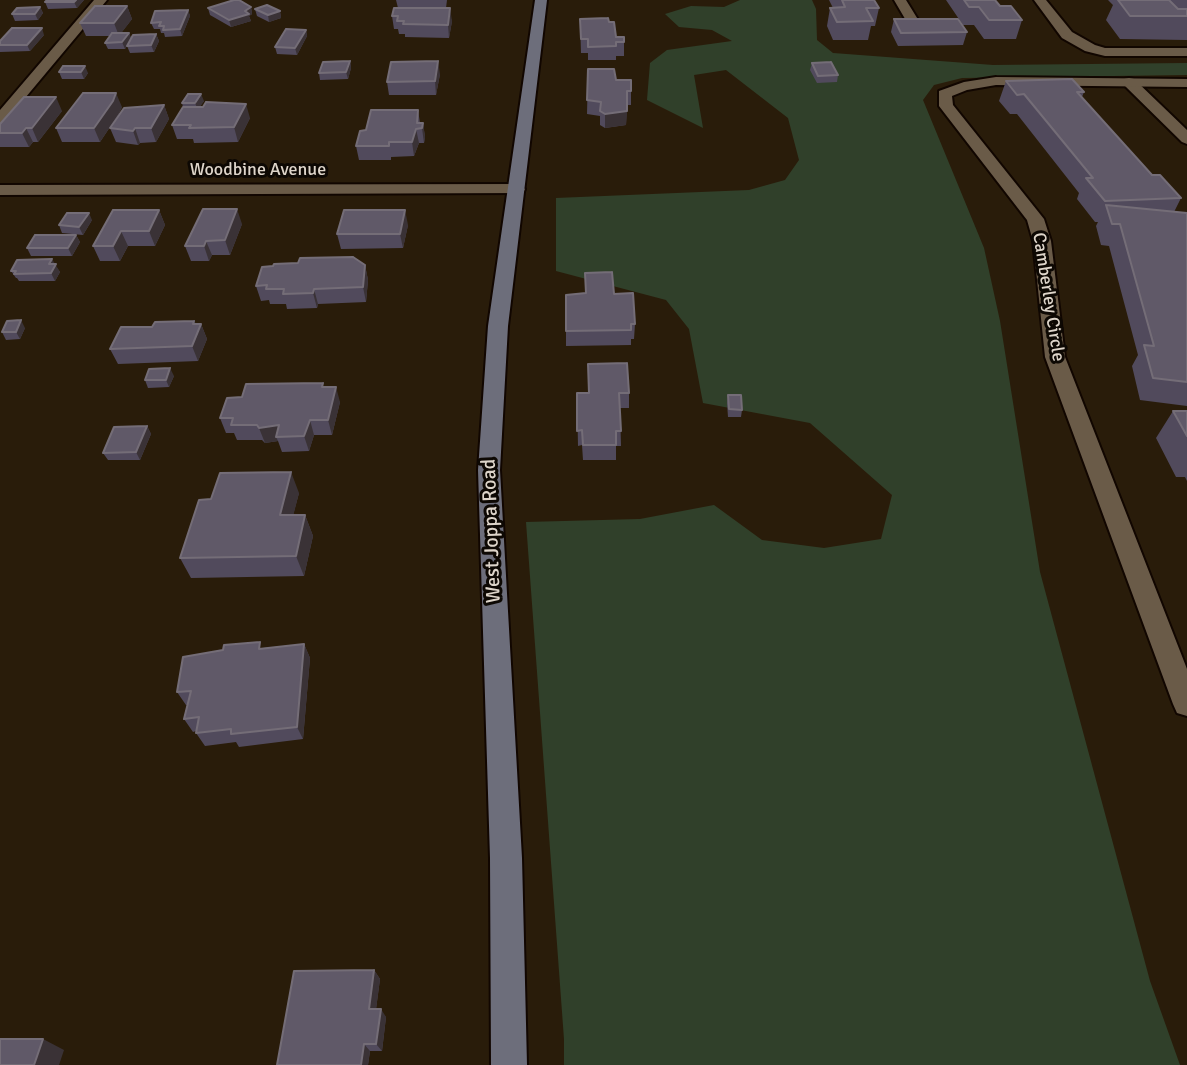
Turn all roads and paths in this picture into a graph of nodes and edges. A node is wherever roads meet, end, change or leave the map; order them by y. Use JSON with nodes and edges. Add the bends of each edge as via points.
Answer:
{"nodes":[{"id":1,"x":101,"y":0,"type":"edge"},
{"id":2,"x":541,"y":0,"type":"edge"},
{"id":3,"x":900,"y":0,"type":"edge"},
{"id":4,"x":1040,"y":0,"type":"edge"},
{"id":5,"x":916,"y":26,"type":"edge"},
{"id":6,"x":1187,"y":52,"type":"edge"},
{"id":7,"x":1129,"y":82,"type":"junction"},
{"id":8,"x":1187,"y":83,"type":"edge"},
{"id":9,"x":0,"y":119,"type":"edge"},
{"id":10,"x":1187,"y":139,"type":"edge"},
{"id":11,"x":517,"y":189,"type":"junction"},
{"id":12,"x":0,"y":190,"type":"edge"},
{"id":13,"x":1187,"y":704,"type":"edge"},
{"id":14,"x":509,"y":1065,"type":"edge"}],
"edges":[{"from":1,"to":9,"type":"street"},
{"from":2,"to":11,"type":"street","name":"West Joppa Road"},
{"from":3,"to":5,"type":"street"},
{"from":4,"to":6,"type":"street","via":[[1067,35],[1105,52]]},
{"from":7,"to":8,"type":"street","name":"Camberley Circle"},
{"from":7,"to":10,"type":"street"},
{"from":7,"to":13,"type":"street","name":"Camberley Circle","via":[[996,81],[944,94],[946,106],[1035,219],[1055,357]]},
{"from":11,"to":12,"type":"street","name":"Woodbine Avenue"},
{"from":11,"to":14,"type":"street","name":"West Joppa Road","via":[[497,340],[489,470]]}]}
